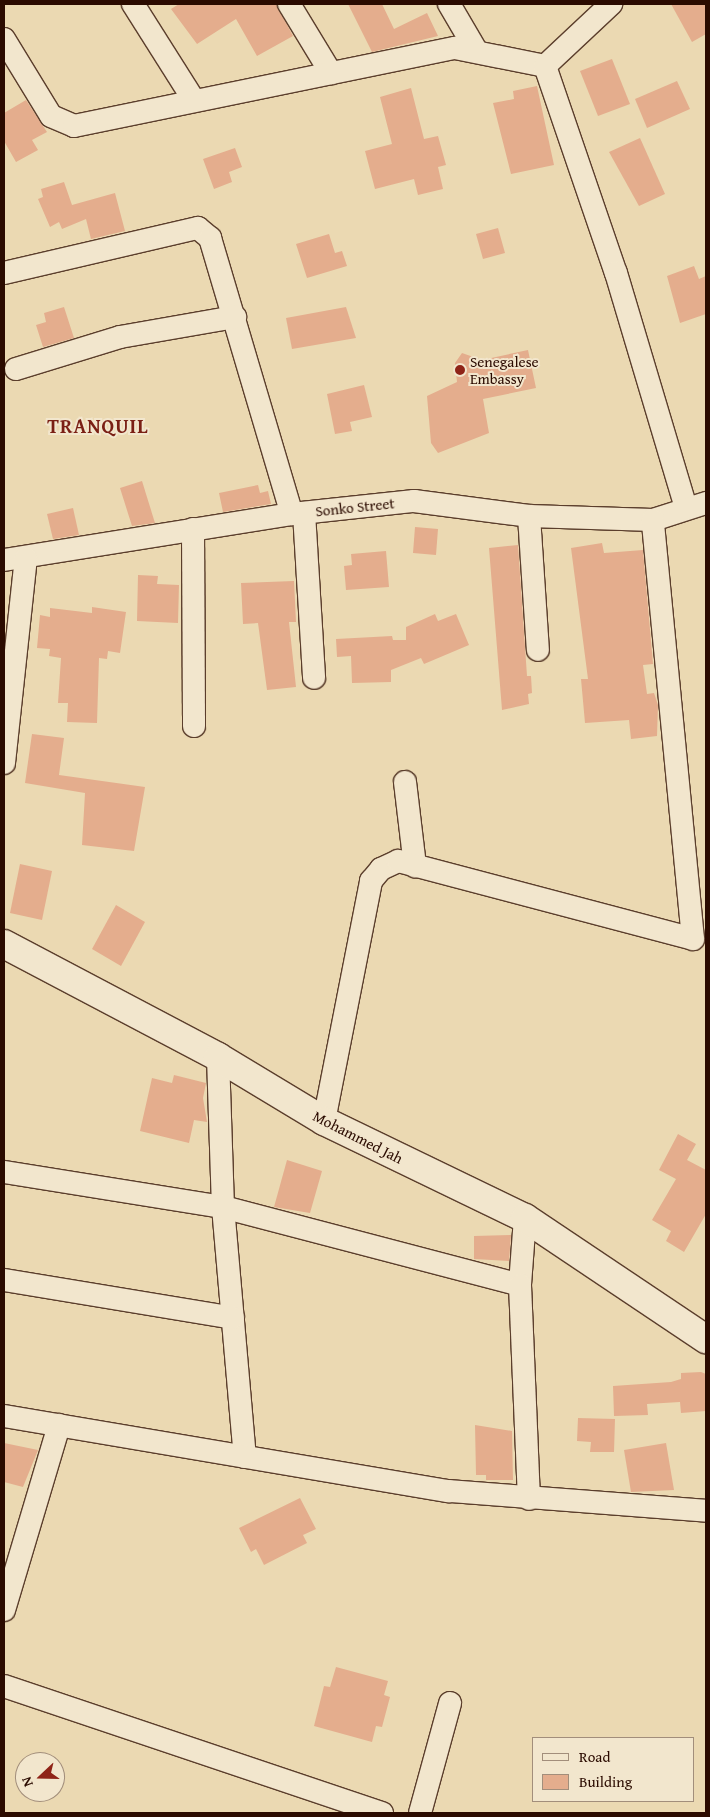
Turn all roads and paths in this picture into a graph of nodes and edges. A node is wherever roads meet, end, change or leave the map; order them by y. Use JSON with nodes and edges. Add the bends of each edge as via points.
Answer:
{"nodes":[{"id":1,"x":133,"y":4,"type":"edge"},
{"id":2,"x":289,"y":4,"type":"edge"},
{"id":3,"x":449,"y":4,"type":"edge"},
{"id":4,"x":611,"y":4,"type":"edge"},
{"id":5,"x":4,"y":39,"type":"edge"},
{"id":6,"x":476,"y":50,"type":"junction"},
{"id":7,"x":545,"y":66,"type":"junction"},
{"id":8,"x":331,"y":73,"type":"junction"},
{"id":9,"x":193,"y":99,"type":"junction"},
{"id":10,"x":4,"y":274,"type":"edge"},
{"id":11,"x":235,"y":317,"type":"junction"},
{"id":12,"x":16,"y":369,"type":"dead end"},
{"id":13,"x":696,"y":505,"type":"edge"},
{"id":14,"x":298,"y":513,"type":"junction"},
{"id":15,"x":529,"y":516,"type":"junction"},
{"id":16,"x":654,"y":520,"type":"junction"},
{"id":17,"x":193,"y":528,"type":"junction"},
{"id":18,"x":26,"y":558,"type":"junction"},
{"id":19,"x":4,"y":560,"type":"edge"},
{"id":20,"x":538,"y":650,"type":"dead end"},
{"id":21,"x":314,"y":678,"type":"dead end"},
{"id":22,"x":194,"y":726,"type":"dead end"},
{"id":23,"x":4,"y":763,"type":"edge"},
{"id":24,"x":405,"y":782,"type":"dead end"},
{"id":25,"x":415,"y":866,"type":"junction"},
{"id":26,"x":700,"y":941,"type":"edge"},
{"id":27,"x":4,"y":944,"type":"edge"},
{"id":28,"x":218,"y":1057,"type":"junction"},
{"id":29,"x":324,"y":1121,"type":"junction"},
{"id":30,"x":4,"y":1172,"type":"edge"},
{"id":31,"x":223,"y":1207,"type":"junction"},
{"id":32,"x":525,"y":1218,"type":"junction"},
{"id":33,"x":4,"y":1280,"type":"edge"},
{"id":34,"x":520,"y":1285,"type":"junction"},
{"id":35,"x":233,"y":1318,"type":"junction"},
{"id":36,"x":706,"y":1339,"type":"edge"},
{"id":37,"x":4,"y":1416,"type":"edge"},
{"id":38,"x":59,"y":1424,"type":"junction"},
{"id":39,"x":245,"y":1457,"type":"junction"},
{"id":40,"x":529,"y":1499,"type":"junction"},
{"id":41,"x":706,"y":1511,"type":"edge"},
{"id":42,"x":4,"y":1610,"type":"edge"},
{"id":43,"x":4,"y":1686,"type":"edge"},
{"id":44,"x":450,"y":1703,"type":"dead end"},
{"id":45,"x":382,"y":1813,"type":"edge"},
{"id":46,"x":420,"y":1813,"type":"edge"}],
"edges":[{"from":1,"to":9,"type":"street"},
{"from":2,"to":8,"type":"street"},
{"from":3,"to":6,"type":"street"},
{"from":4,"to":7,"type":"street"},
{"from":5,"to":9,"type":"street","via":[[51,116],[62,124],[74,126]]},
{"from":6,"to":7,"type":"street"},
{"from":6,"to":8,"type":"street","via":[[455,48]]},
{"from":7,"to":13,"type":"street"},
{"from":8,"to":9,"type":"street"},
{"from":10,"to":11,"type":"street","via":[[198,228],[210,238],[218,255]]},
{"from":11,"to":12,"type":"street","via":[[120,337]]},
{"from":11,"to":14,"type":"street"},
{"from":13,"to":16,"type":"street","name":"Sonko Street"},
{"from":14,"to":15,"type":"street","name":"Sonko Street","via":[[414,501]]},
{"from":14,"to":17,"type":"street","name":"Sonko Street"},
{"from":14,"to":21,"type":"street"},
{"from":15,"to":16,"type":"street","name":"Sonko Street"},
{"from":15,"to":20,"type":"street"},
{"from":16,"to":26,"type":"street"},
{"from":17,"to":18,"type":"street","name":"Sonko Street"},
{"from":17,"to":22,"type":"street"},
{"from":18,"to":19,"type":"street","name":"Sonko Street"},
{"from":18,"to":23,"type":"street"},
{"from":24,"to":25,"type":"street"},
{"from":25,"to":26,"type":"street"},
{"from":25,"to":29,"type":"street","via":[[398,861],[381,869],[370,881]]},
{"from":27,"to":28,"type":"street","name":"Mohammed Jah"},
{"from":28,"to":29,"type":"street","name":"Mohammed Jah"},
{"from":28,"to":31,"type":"street"},
{"from":29,"to":32,"type":"street","name":"Mohammed Jah"},
{"from":30,"to":31,"type":"street"},
{"from":31,"to":34,"type":"street"},
{"from":31,"to":35,"type":"street"},
{"from":32,"to":34,"type":"street"},
{"from":32,"to":36,"type":"street","name":"Mohammed Jah"},
{"from":33,"to":35,"type":"street"},
{"from":34,"to":40,"type":"street"},
{"from":35,"to":39,"type":"street"},
{"from":37,"to":38,"type":"street"},
{"from":38,"to":39,"type":"street"},
{"from":38,"to":42,"type":"street"},
{"from":39,"to":40,"type":"street","via":[[449,1491]]},
{"from":40,"to":41,"type":"street"},
{"from":43,"to":45,"type":"street"},
{"from":44,"to":46,"type":"street"}]}
